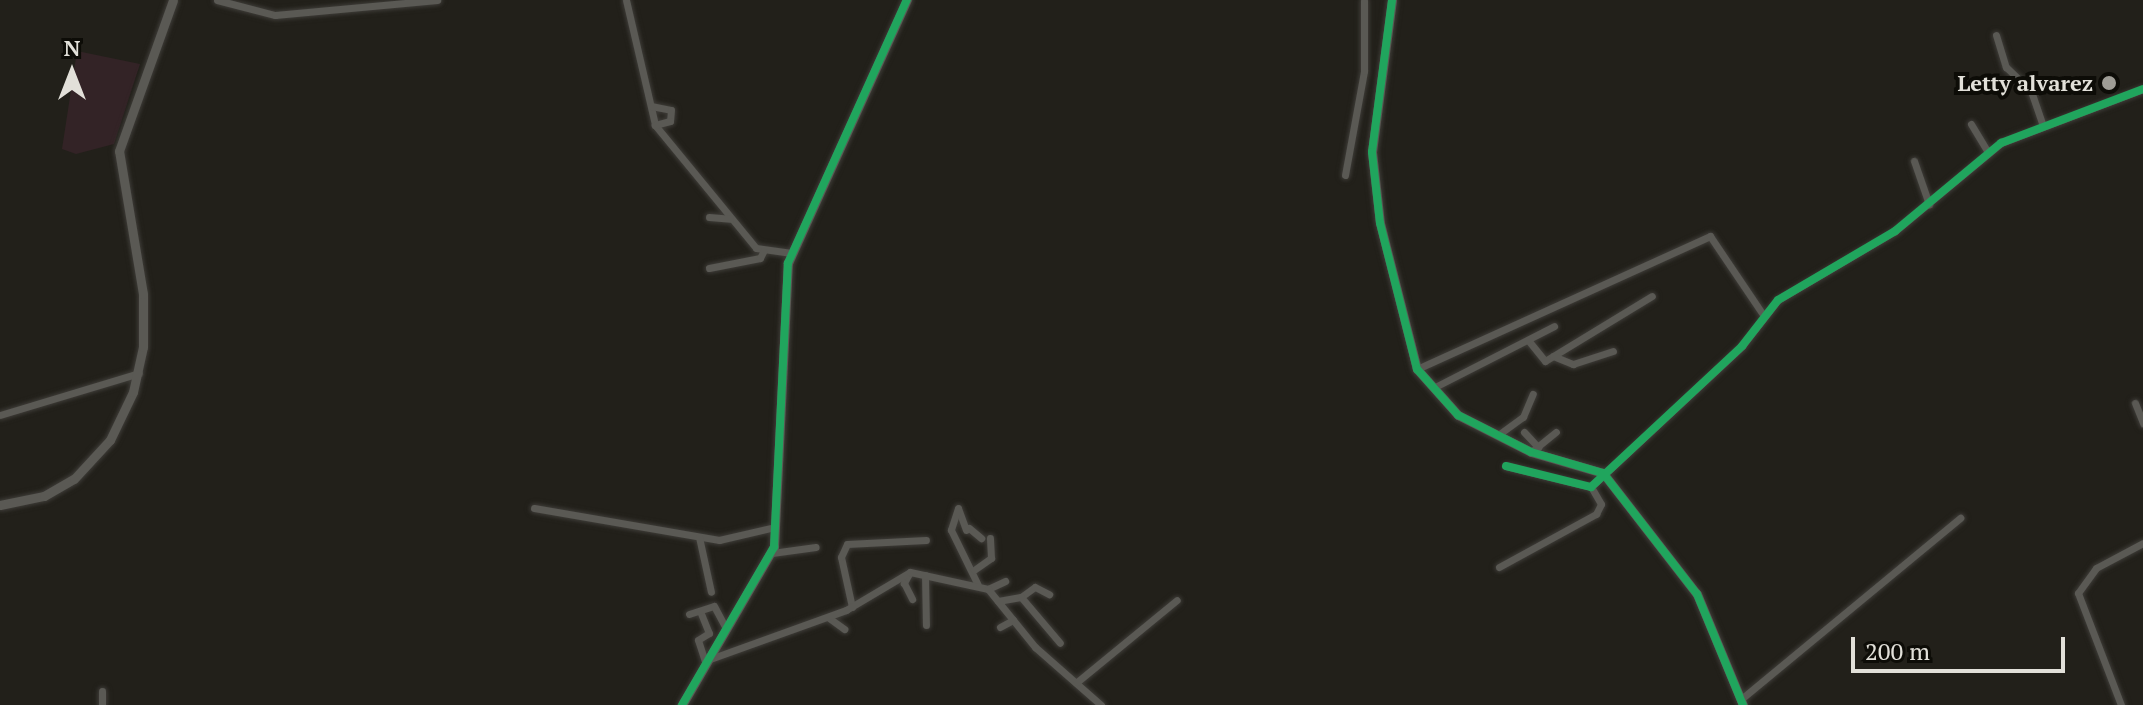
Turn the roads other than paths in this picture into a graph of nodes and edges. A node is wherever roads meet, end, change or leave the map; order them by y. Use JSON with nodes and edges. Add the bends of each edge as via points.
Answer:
{"nodes":[{"id":1,"x":173,"y":0,"type":"edge"},
{"id":2,"x":217,"y":0,"type":"edge"},
{"id":3,"x":437,"y":0,"type":"edge"},
{"id":4,"x":626,"y":0,"type":"edge"},
{"id":5,"x":907,"y":0,"type":"edge"},
{"id":6,"x":1364,"y":0,"type":"edge"},
{"id":7,"x":1392,"y":0,"type":"edge"},
{"id":8,"x":1996,"y":35,"type":"dead end"},
{"id":9,"x":1385,"y":43,"type":"junction"},
{"id":10,"x":1367,"y":44,"type":"junction"},
{"id":11,"x":2143,"y":89,"type":"edge"},
{"id":12,"x":651,"y":106,"type":"junction"},
{"id":13,"x":1971,"y":124,"type":"dead end"},
{"id":14,"x":655,"y":125,"type":"junction"},
{"id":15,"x":2043,"y":125,"type":"junction"},
{"id":16,"x":1988,"y":152,"type":"junction"},
{"id":17,"x":1914,"y":161,"type":"dead end"},
{"id":18,"x":1345,"y":175,"type":"dead end"},
{"id":19,"x":1929,"y":204,"type":"junction"},
{"id":20,"x":709,"y":217,"type":"dead end"},
{"id":21,"x":730,"y":219,"type":"junction"},
{"id":22,"x":763,"y":252,"type":"junction"},
{"id":23,"x":792,"y":253,"type":"junction"},
{"id":24,"x":709,"y":268,"type":"dead end"},
{"id":25,"x":1652,"y":296,"type":"dead end"},
{"id":26,"x":1762,"y":313,"type":"junction"},
{"id":27,"x":1554,"y":326,"type":"dead end"},
{"id":28,"x":1528,"y":340,"type":"junction"},
{"id":29,"x":1613,"y":351,"type":"dead end"},
{"id":30,"x":1553,"y":356,"type":"junction"},
{"id":31,"x":1417,"y":369,"type":"junction"},
{"id":32,"x":139,"y":373,"type":"junction"},
{"id":33,"x":1433,"y":388,"type":"junction"},
{"id":34,"x":1533,"y":394,"type":"dead end"},
{"id":35,"x":2135,"y":403,"type":"dead end"},
{"id":36,"x":0,"y":415,"type":"edge"},
{"id":37,"x":2143,"y":423,"type":"edge"},
{"id":38,"x":1524,"y":432,"type":"dead end"},
{"id":39,"x":1556,"y":432,"type":"dead end"},
{"id":40,"x":1498,"y":435,"type":"junction"},
{"id":41,"x":1535,"y":449,"type":"junction"},
{"id":42,"x":1506,"y":466,"type":"dead end"},
{"id":43,"x":1603,"y":473,"type":"junction"},
{"id":44,"x":1591,"y":487,"type":"junction"},
{"id":45,"x":0,"y":505,"type":"edge"},
{"id":46,"x":534,"y":508,"type":"dead end"},
{"id":47,"x":1960,"y":518,"type":"dead end"},
{"id":48,"x":775,"y":527,"type":"junction"},
{"id":49,"x":969,"y":528,"type":"junction"},
{"id":50,"x":699,"y":537,"type":"junction"},
{"id":51,"x":956,"y":538,"type":"junction"},
{"id":52,"x":981,"y":538,"type":"dead end"},
{"id":53,"x":990,"y":538,"type":"dead end"},
{"id":54,"x":926,"y":540,"type":"dead end"},
{"id":55,"x":2143,"y":543,"type":"edge"},
{"id":56,"x":816,"y":547,"type":"dead end"},
{"id":57,"x":772,"y":553,"type":"junction"},
{"id":58,"x":1499,"y":567,"type":"dead end"},
{"id":59,"x":974,"y":570,"type":"junction"},
{"id":60,"x":910,"y":572,"type":"junction"},
{"id":61,"x":925,"y":575,"type":"junction"},
{"id":62,"x":1005,"y":581,"type":"dead end"},
{"id":63,"x":978,"y":585,"type":"junction"},
{"id":64,"x":988,"y":589,"type":"junction"},
{"id":65,"x":698,"y":591,"type":"dead end"},
{"id":66,"x":1049,"y":594,"type":"dead end"},
{"id":67,"x":1021,"y":597,"type":"junction"},
{"id":68,"x":912,"y":599,"type":"dead end"},
{"id":69,"x":1177,"y":600,"type":"dead end"},
{"id":70,"x":998,"y":601,"type":"junction"},
{"id":71,"x":852,"y":607,"type":"junction"},
{"id":72,"x":700,"y":611,"type":"junction"},
{"id":73,"x":689,"y":614,"type":"dead end"},
{"id":74,"x":827,"y":617,"type":"junction"},
{"id":75,"x":1013,"y":620,"type":"junction"},
{"id":76,"x":926,"y":625,"type":"dead end"},
{"id":77,"x":1000,"y":627,"type":"dead end"},
{"id":78,"x":726,"y":629,"type":"junction"},
{"id":79,"x":844,"y":629,"type":"dead end"},
{"id":80,"x":1060,"y":643,"type":"dead end"},
{"id":81,"x":708,"y":662,"type":"junction"},
{"id":82,"x":1077,"y":682,"type":"junction"},
{"id":83,"x":102,"y":691,"type":"dead end"},
{"id":84,"x":1741,"y":702,"type":"edge"},
{"id":85,"x":102,"y":705,"type":"edge"},
{"id":86,"x":682,"y":705,"type":"edge"},
{"id":87,"x":1101,"y":705,"type":"edge"},
{"id":88,"x":2121,"y":705,"type":"edge"}],
"edges":[{"from":1,"to":32,"type":"street","via":[[119,151],[143,294]]},
{"from":2,"to":3,"type":"street","via":[[275,15]]},
{"from":4,"to":12,"type":"street"},
{"from":5,"to":23,"type":"street"},
{"from":6,"to":10,"type":"street"},
{"from":7,"to":9,"type":"street"},
{"from":8,"to":15,"type":"street","via":[[2006,67],[2031,91]]},
{"from":9,"to":10,"type":"street"},
{"from":9,"to":31,"type":"street","via":[[1372,152],[1380,223]]},
{"from":10,"to":18,"type":"street"},
{"from":11,"to":15,"type":"street"},
{"from":12,"to":14,"type":"street"},
{"from":12,"to":14,"type":"street","via":[[671,110],[670,121]]},
{"from":13,"to":16,"type":"street"},
{"from":14,"to":21,"type":"street"},
{"from":15,"to":16,"type":"street"},
{"from":16,"to":19,"type":"street"},
{"from":17,"to":19,"type":"street"},
{"from":19,"to":26,"type":"street"},
{"from":20,"to":21,"type":"street"},
{"from":21,"to":22,"type":"street"},
{"from":22,"to":23,"type":"street"},
{"from":22,"to":24,"type":"street","via":[[760,258]]},
{"from":23,"to":48,"type":"street"},
{"from":25,"to":30,"type":"street"},
{"from":26,"to":31,"type":"street","via":[[1710,236]]},
{"from":26,"to":43,"type":"street","via":[[1742,346]]},
{"from":27,"to":28,"type":"street"},
{"from":28,"to":30,"type":"street","via":[[1540,361]]},
{"from":28,"to":33,"type":"street"},
{"from":29,"to":30,"type":"street","via":[[1573,364]]},
{"from":31,"to":33,"type":"street"},
{"from":32,"to":36,"type":"street"},
{"from":32,"to":45,"type":"street","via":[[110,440],[85,469],[55,492]]},
{"from":33,"to":40,"type":"street","via":[[1458,415]]},
{"from":34,"to":40,"type":"street","via":[[1528,411]]},
{"from":35,"to":37,"type":"street"},
{"from":38,"to":41,"type":"street"},
{"from":39,"to":41,"type":"street"},
{"from":40,"to":41,"type":"street"},
{"from":41,"to":43,"type":"street"},
{"from":42,"to":44,"type":"street"},
{"from":43,"to":44,"type":"street"},
{"from":43,"to":84,"type":"street","via":[[1697,594]]},
{"from":44,"to":58,"type":"street","via":[[1601,504],[1596,514]]},
{"from":46,"to":50,"type":"street"},
{"from":47,"to":84,"type":"street"},
{"from":48,"to":50,"type":"street","via":[[719,540]]},
{"from":48,"to":57,"type":"street"},
{"from":49,"to":51,"type":"street"},
{"from":49,"to":51,"type":"street","via":[[958,508],[950,524]]},
{"from":49,"to":52,"type":"street"},
{"from":50,"to":65,"type":"street","via":[[710,590]]},
{"from":51,"to":59,"type":"street"},
{"from":53,"to":59,"type":"street","via":[[991,558]]},
{"from":54,"to":71,"type":"street","via":[[847,544],[841,557]]},
{"from":55,"to":88,"type":"street","via":[[2096,568],[2078,593]]},
{"from":56,"to":57,"type":"street"},
{"from":57,"to":78,"type":"street"},
{"from":59,"to":63,"type":"street"},
{"from":60,"to":61,"type":"street"},
{"from":60,"to":68,"type":"street","via":[[904,583]]},
{"from":60,"to":71,"type":"street"},
{"from":61,"to":63,"type":"street"},
{"from":61,"to":76,"type":"street"},
{"from":62,"to":64,"type":"street"},
{"from":63,"to":64,"type":"street"},
{"from":64,"to":70,"type":"street"},
{"from":66,"to":67,"type":"street","via":[[1035,587]]},
{"from":67,"to":70,"type":"street"},
{"from":67,"to":80,"type":"street"},
{"from":69,"to":82,"type":"street"},
{"from":70,"to":75,"type":"street"},
{"from":71,"to":74,"type":"street"},
{"from":72,"to":73,"type":"street"},
{"from":72,"to":78,"type":"street","via":[[715,607]]},
{"from":72,"to":81,"type":"street","via":[[709,633],[698,640]]},
{"from":74,"to":79,"type":"street"},
{"from":74,"to":81,"type":"street"},
{"from":75,"to":77,"type":"street"},
{"from":75,"to":82,"type":"street"},
{"from":78,"to":81,"type":"street"},
{"from":81,"to":86,"type":"street"},
{"from":82,"to":87,"type":"street"},
{"from":83,"to":85,"type":"street"}]}
